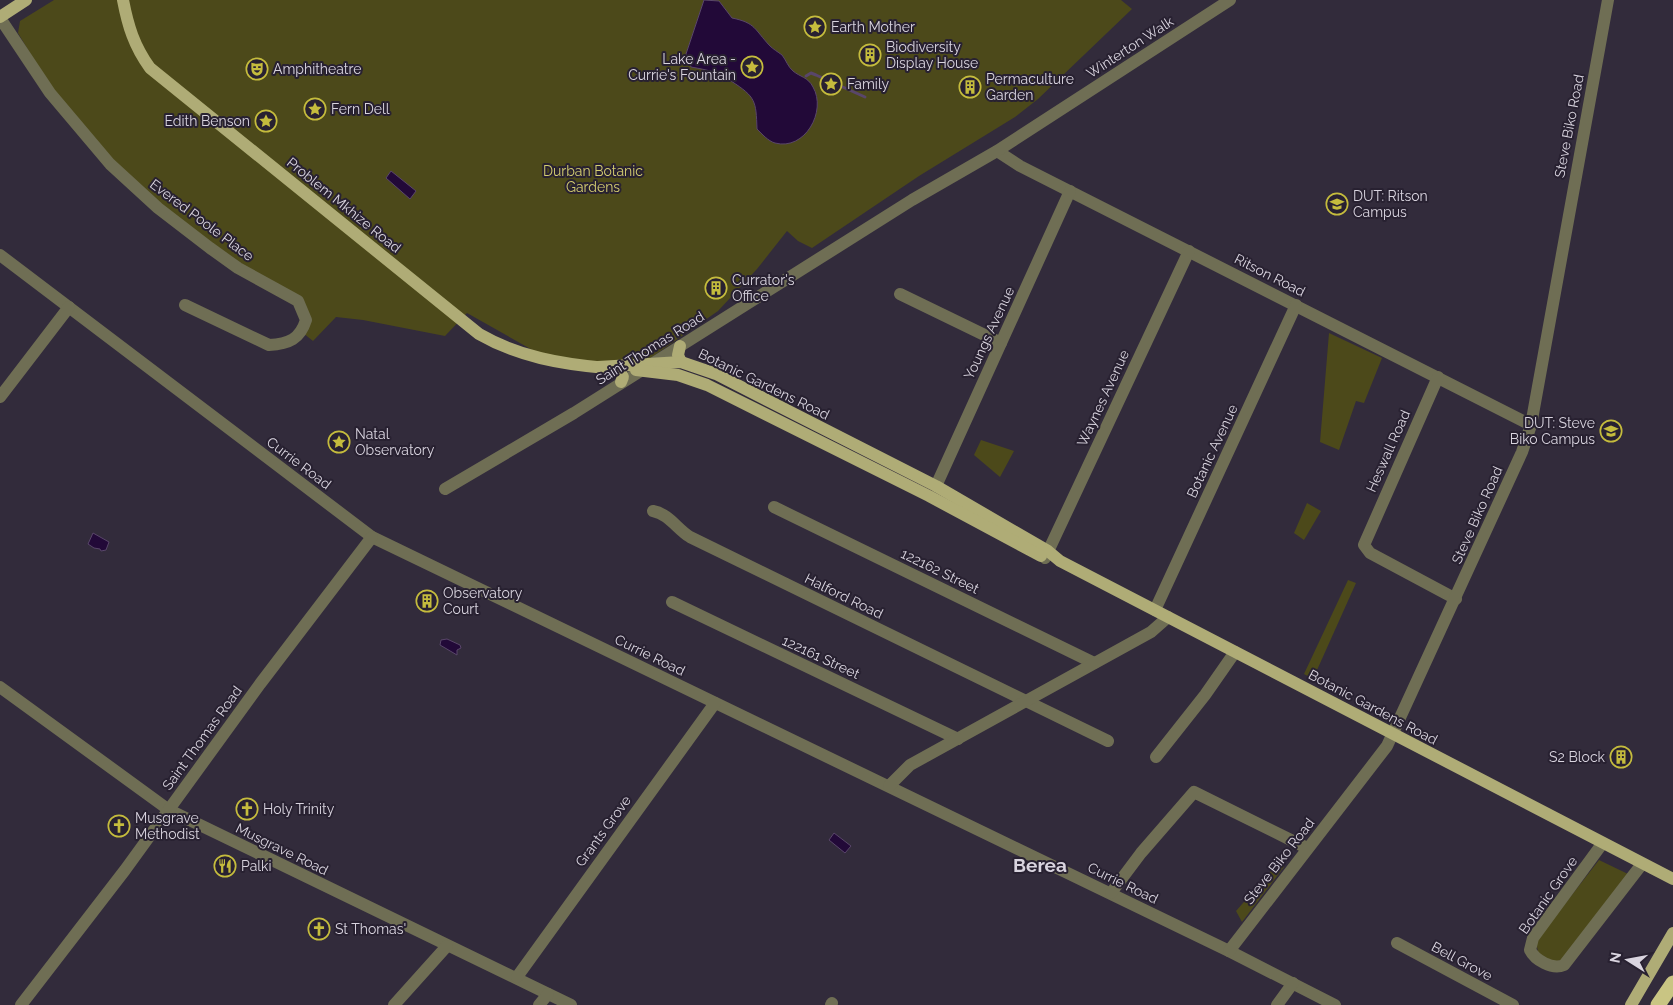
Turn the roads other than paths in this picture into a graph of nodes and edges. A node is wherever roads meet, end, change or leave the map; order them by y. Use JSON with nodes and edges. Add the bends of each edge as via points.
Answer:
{"nodes":[{"id":1,"x":26,"y":0,"type":"edge"},
{"id":2,"x":122,"y":0,"type":"edge"},
{"id":3,"x":1230,"y":0,"type":"edge"},
{"id":4,"x":1608,"y":0,"type":"edge"},
{"id":5,"x":0,"y":18,"type":"edge"},
{"id":6,"x":997,"y":151,"type":"junction"},
{"id":7,"x":1070,"y":191,"type":"junction"},
{"id":8,"x":1189,"y":251,"type":"junction"},
{"id":9,"x":0,"y":255,"type":"edge"},
{"id":10,"x":900,"y":294,"type":"dead end"},
{"id":11,"x":184,"y":305,"type":"dead end"},
{"id":12,"x":1296,"y":305,"type":"junction"},
{"id":13,"x":69,"y":307,"type":"junction"},
{"id":14,"x":1001,"y":343,"type":"junction"},
{"id":15,"x":680,"y":346,"type":"junction"},
{"id":16,"x":681,"y":362,"type":"junction"},
{"id":17,"x":598,"y":367,"type":"junction"},
{"id":18,"x":644,"y":368,"type":"junction"},
{"id":19,"x":618,"y":369,"type":"junction"},
{"id":20,"x":1438,"y":377,"type":"junction"},
{"id":21,"x":622,"y":382,"type":"junction"},
{"id":22,"x":0,"y":397,"type":"edge"},
{"id":23,"x":1531,"y":425,"type":"junction"},
{"id":24,"x":936,"y":486,"type":"junction"},
{"id":25,"x":445,"y":489,"type":"dead end"},
{"id":26,"x":774,"y":507,"type":"dead end"},
{"id":27,"x":653,"y":511,"type":"dead end"},
{"id":28,"x":372,"y":537,"type":"junction"},
{"id":29,"x":1047,"y":555,"type":"junction"},
{"id":30,"x":1456,"y":599,"type":"junction"},
{"id":31,"x":672,"y":602,"type":"dead end"},
{"id":32,"x":1154,"y":610,"type":"junction"},
{"id":33,"x":1168,"y":617,"type":"junction"},
{"id":34,"x":1235,"y":652,"type":"junction"},
{"id":35,"x":1094,"y":663,"type":"junction"},
{"id":36,"x":0,"y":686,"type":"edge"},
{"id":37,"x":1027,"y":702,"type":"junction"},
{"id":38,"x":715,"y":703,"type":"junction"},
{"id":39,"x":1393,"y":734,"type":"junction"},
{"id":40,"x":958,"y":739,"type":"junction"},
{"id":41,"x":1108,"y":741,"type":"dead end"},
{"id":42,"x":1156,"y":757,"type":"dead end"},
{"id":43,"x":889,"y":786,"type":"junction"},
{"id":44,"x":169,"y":810,"type":"junction"},
{"id":45,"x":1602,"y":844,"type":"junction"},
{"id":46,"x":1307,"y":848,"type":"junction"},
{"id":47,"x":1642,"y":864,"type":"junction"},
{"id":48,"x":1673,"y":879,"type":"edge"},
{"id":49,"x":1111,"y":893,"type":"junction"},
{"id":50,"x":1673,"y":933,"type":"edge"},
{"id":51,"x":1397,"y":943,"type":"dead end"},
{"id":52,"x":447,"y":946,"type":"junction"},
{"id":53,"x":1229,"y":950,"type":"junction"},
{"id":54,"x":517,"y":977,"type":"junction"},
{"id":55,"x":1293,"y":983,"type":"junction"},
{"id":56,"x":1673,"y":984,"type":"edge"},
{"id":57,"x":548,"y":994,"type":"junction"},
{"id":58,"x":22,"y":1005,"type":"edge"},
{"id":59,"x":394,"y":1005,"type":"edge"},
{"id":60,"x":539,"y":1005,"type":"edge"},
{"id":61,"x":571,"y":1005,"type":"edge"},
{"id":62,"x":1276,"y":1005,"type":"edge"},
{"id":63,"x":1335,"y":1005,"type":"edge"},
{"id":64,"x":1513,"y":1005,"type":"edge"},
{"id":65,"x":1631,"y":1005,"type":"edge"},
{"id":66,"x":1658,"y":1005,"type":"edge"}],
"edges":[{"from":1,"to":5,"type":"main road"},
{"from":2,"to":17,"type":"main road","name":"Problem Mkhize Road","via":[[136,47],[150,68],[479,334],[538,358]]},
{"from":3,"to":6,"type":"street","name":"Winterton Walk"},
{"from":4,"to":23,"type":"street","name":"Steve Biko Road"},
{"from":5,"to":11,"type":"street","name":"Evered Poole Place","via":[[50,93],[110,164],[158,208],[210,248],[238,268],[298,301],[306,320],[302,333],[293,340],[270,344]]},
{"from":6,"to":7,"type":"street","name":"Ritson Road"},
{"from":6,"to":15,"type":"street","name":"Saint Thomas Road","via":[[912,200]]},
{"from":7,"to":8,"type":"street","name":"Ritson Road"},
{"from":7,"to":14,"type":"street","name":"Youngs Avenue"},
{"from":8,"to":12,"type":"street","name":"Ritson Road"},
{"from":8,"to":29,"type":"street","name":"Waynes Avenue"},
{"from":9,"to":13,"type":"street","name":"Currie Road"},
{"from":10,"to":14,"type":"street"},
{"from":12,"to":20,"type":"street","name":"Ritson Road"},
{"from":12,"to":32,"type":"street","name":"Botanic Avenue"},
{"from":13,"to":22,"type":"street"},
{"from":13,"to":28,"type":"street","name":"Currie Road"},
{"from":14,"to":24,"type":"street","name":"Youngs Avenue"},
{"from":15,"to":16,"type":"main road","via":[[678,355]]},
{"from":15,"to":18,"type":"street","name":"Saint Thomas Road"},
{"from":16,"to":18,"type":"main road","name":"Botanic Gardens Road"},
{"from":16,"to":24,"type":"main road","name":"Botanic Gardens Road","via":[[716,374]]},
{"from":17,"to":18,"type":"main road","name":"Botanic Gardens Road"},
{"from":17,"to":19,"type":"main road","name":"Botanic Gardens Road"},
{"from":18,"to":19,"type":"main road","name":"Botanic Gardens Road"},
{"from":18,"to":21,"type":"street","name":"Saint Thomas Road"},
{"from":18,"to":29,"type":"main road","name":"Botanic Gardens Road","via":[[707,385]]},
{"from":19,"to":21,"type":"main road"},
{"from":20,"to":23,"type":"street","name":"Ritson Road"},
{"from":20,"to":30,"type":"street","name":"Heswall Road","via":[[1364,545],[1370,553]]},
{"from":21,"to":25,"type":"street","name":"Saint Thomas Road"},
{"from":23,"to":30,"type":"street","name":"Steve Biko Road"},
{"from":24,"to":29,"type":"main road","name":"Botanic Gardens Road"},
{"from":26,"to":35,"type":"street","name":"122162 Street"},
{"from":27,"to":37,"type":"street","name":"Halford Road","via":[[666,516],[690,538]]},
{"from":28,"to":38,"type":"street","name":"Currie Road"},
{"from":28,"to":44,"type":"street","name":"Saint Thomas Road"},
{"from":29,"to":32,"type":"main road","name":"Botanic Gardens Road"},
{"from":30,"to":39,"type":"street","name":"Steve Biko Road"},
{"from":31,"to":40,"type":"street","name":"122161 Street"},
{"from":32,"to":33,"type":"main road","name":"Botanic Gardens Road"},
{"from":33,"to":34,"type":"main road","name":"Botanic Gardens Road"},
{"from":33,"to":35,"type":"street","via":[[1151,632]]},
{"from":34,"to":39,"type":"main road","name":"Botanic Gardens Road"},
{"from":34,"to":42,"type":"street"},
{"from":35,"to":37,"type":"street"},
{"from":36,"to":44,"type":"street","name":"Musgrave Road"},
{"from":37,"to":40,"type":"street"},
{"from":37,"to":41,"type":"street","name":"Halford Road"},
{"from":38,"to":43,"type":"street","name":"Currie Road"},
{"from":38,"to":54,"type":"street","name":"Grants Grove"},
{"from":39,"to":45,"type":"main road","name":"Botanic Gardens Road"},
{"from":39,"to":46,"type":"street","name":"Steve Biko Road"},
{"from":40,"to":43,"type":"street","via":[[910,766]]},
{"from":43,"to":49,"type":"street","name":"Currie Road"},
{"from":44,"to":52,"type":"street","name":"Musgrave Road"},
{"from":44,"to":58,"type":"street","name":"Saint Thomas Road"},
{"from":45,"to":47,"type":"main road","name":"Botanic Gardens Road"},
{"from":45,"to":47,"type":"street","name":"Botanic Grove","via":[[1533,938],[1530,953],[1550,966],[1560,967],[1570,960]]},
{"from":46,"to":49,"type":"street","via":[[1196,792]]},
{"from":46,"to":53,"type":"street","name":"Steve Biko Road"},
{"from":47,"to":48,"type":"main road","name":"Botanic Gardens Road"},
{"from":49,"to":53,"type":"street","name":"Currie Road"},
{"from":50,"to":65,"type":"main road"},
{"from":51,"to":64,"type":"street","name":"Bell Grove"},
{"from":52,"to":54,"type":"street","name":"Musgrave Road"},
{"from":52,"to":59,"type":"street"},
{"from":53,"to":55,"type":"street","name":"Currie Road"},
{"from":54,"to":57,"type":"street","name":"Musgrave Road"},
{"from":55,"to":62,"type":"street"},
{"from":55,"to":63,"type":"street","name":"Currie Road"},
{"from":56,"to":66,"type":"highway"},
{"from":57,"to":60,"type":"street"},
{"from":57,"to":61,"type":"street","name":"Musgrave Road"}]}
